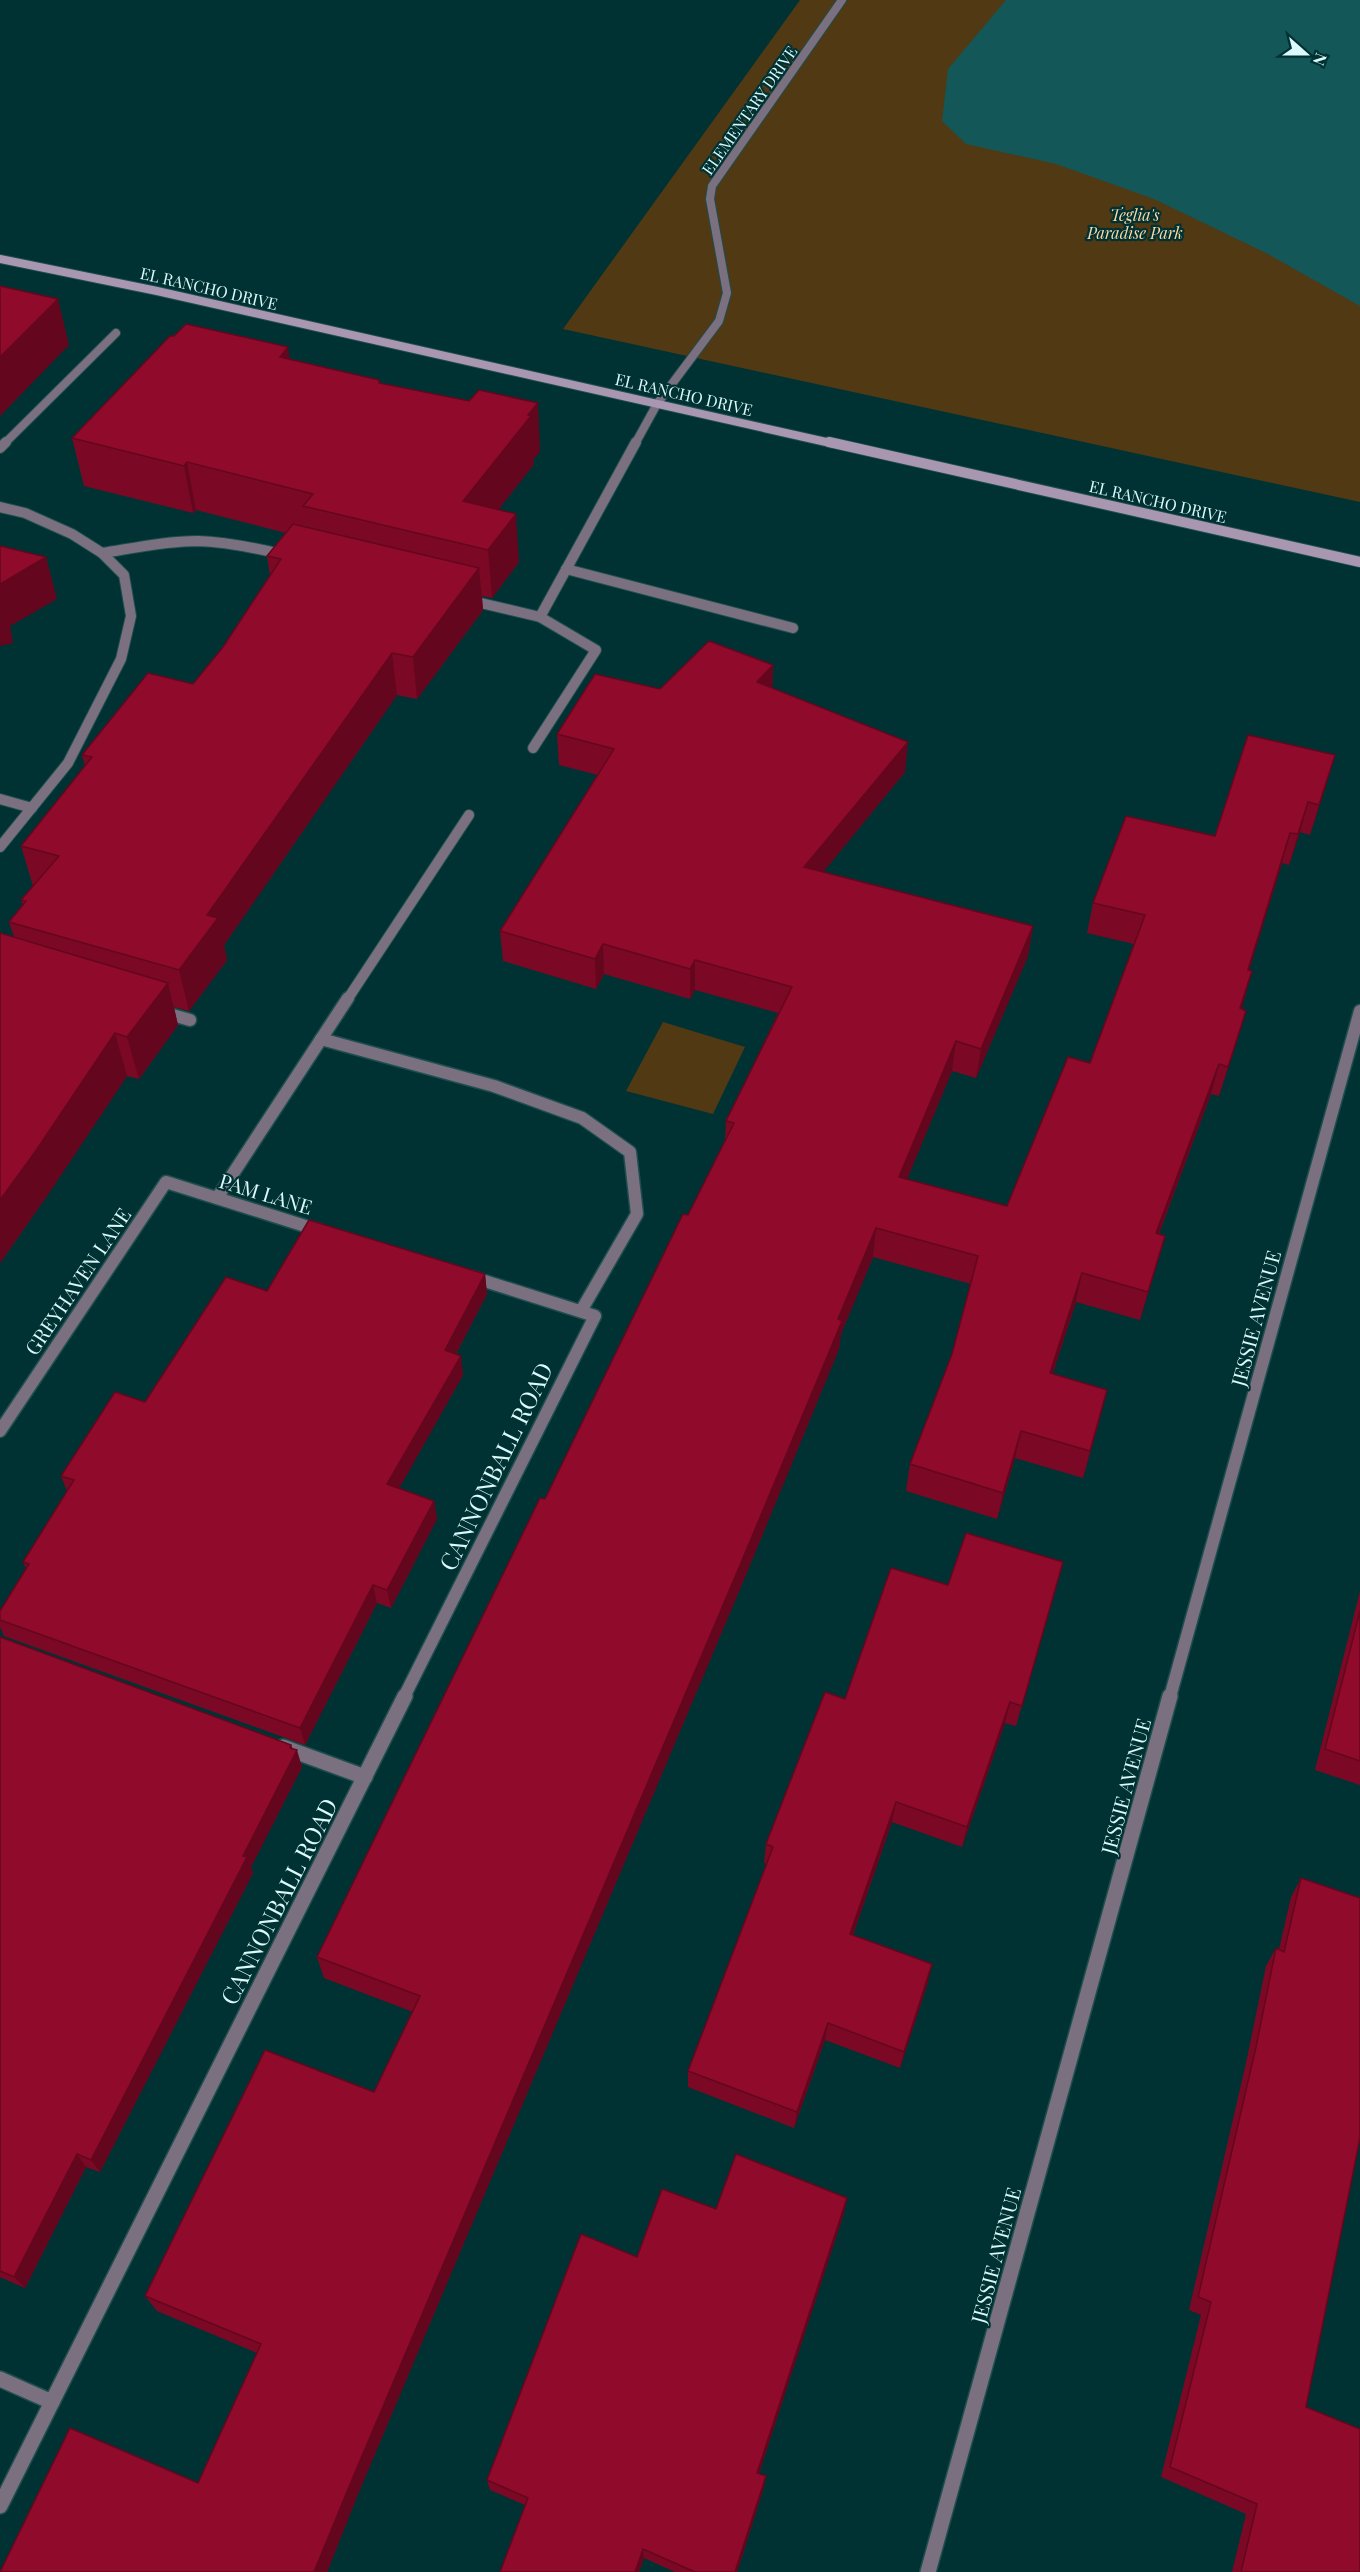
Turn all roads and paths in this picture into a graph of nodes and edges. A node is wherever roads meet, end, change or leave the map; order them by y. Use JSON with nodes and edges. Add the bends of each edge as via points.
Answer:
{"nodes":[{"id":1,"x":842,"y":0,"type":"edge"},
{"id":2,"x":0,"y":259,"type":"edge"},
{"id":3,"x":116,"y":333,"type":"dead end"},
{"id":4,"x":657,"y":404,"type":"junction"},
{"id":5,"x":0,"y":448,"type":"edge"},
{"id":6,"x":0,"y":507,"type":"edge"},
{"id":7,"x":102,"y":553,"type":"junction"},
{"id":8,"x":292,"y":557,"type":"edge"},
{"id":9,"x":1360,"y":562,"type":"edge"},
{"id":10,"x":566,"y":569,"type":"junction"},
{"id":11,"x":461,"y":598,"type":"edge"},
{"id":12,"x":540,"y":617,"type":"junction"},
{"id":13,"x":793,"y":628,"type":"dead end"},
{"id":14,"x":533,"y":748,"type":"dead end"},
{"id":15,"x":0,"y":799,"type":"edge"},
{"id":16,"x":32,"y":808,"type":"junction"},
{"id":17,"x":469,"y":815,"type":"dead end"},
{"id":18,"x":0,"y":848,"type":"edge"},
{"id":19,"x":145,"y":1006,"type":"edge"},
{"id":20,"x":1360,"y":1011,"type":"edge"},
{"id":21,"x":190,"y":1020,"type":"dead end"},
{"id":22,"x":321,"y":1039,"type":"junction"},
{"id":23,"x":166,"y":1182,"type":"joint"},
{"id":24,"x":217,"y":1198,"type":"junction"},
{"id":25,"x":331,"y":1234,"type":"edge"},
{"id":26,"x":456,"y":1272,"type":"edge"},
{"id":27,"x":588,"y":1313,"type":"junction"},
{"id":28,"x":0,"y":1431,"type":"edge"},
{"id":29,"x":266,"y":1741,"type":"edge"},
{"id":30,"x":365,"y":1777,"type":"junction"},
{"id":31,"x":0,"y":2379,"type":"edge"},
{"id":32,"x":52,"y":2402,"type":"junction"},
{"id":33,"x":0,"y":2506,"type":"edge"},
{"id":34,"x":927,"y":2572,"type":"edge"}],
"edges":[{"from":1,"to":4,"type":"street","name":"ELEMENTARY DRIVE","via":[[712,186],[710,199],[727,293],[719,321]]},
{"from":2,"to":4,"type":"main road","name":"EL RANCHO DRIVE"},
{"from":3,"to":5,"type":"street"},
{"from":4,"to":9,"type":"main road","name":"EL RANCHO DRIVE"},
{"from":4,"to":10,"type":"street","name":"ELEMENTARY DRIVE"},
{"from":6,"to":7,"type":"street","via":[[26,513]]},
{"from":7,"to":8,"type":"street","via":[[211,542]]},
{"from":7,"to":16,"type":"street","via":[[124,575],[131,616],[121,659],[68,763]]},
{"from":10,"to":12,"type":"street","name":"ELEMENTARY DRIVE"},
{"from":10,"to":13,"type":"street"},
{"from":11,"to":12,"type":"street"},
{"from":12,"to":14,"type":"street","via":[[596,650]]},
{"from":15,"to":16,"type":"street"},
{"from":16,"to":18,"type":"street"},
{"from":17,"to":22,"type":"street"},
{"from":19,"to":21,"type":"street"},
{"from":20,"to":34,"type":"street","name":"JESSIE AVENUE"},
{"from":22,"to":24,"type":"street"},
{"from":22,"to":27,"type":"street","name":"CANNONBALL ROAD","via":[[494,1086],[582,1118],[630,1152],[637,1214]]},
{"from":23,"to":24,"type":"street","name":"PAM LANE"},
{"from":23,"to":28,"type":"street","name":"GREYHAVEN LANE"},
{"from":24,"to":25,"type":"street","name":"PAM LANE"},
{"from":26,"to":27,"type":"street"},
{"from":27,"to":30,"type":"street","name":"CANNONBALL ROAD"},
{"from":29,"to":30,"type":"street"},
{"from":30,"to":32,"type":"street","name":"CANNONBALL ROAD"},
{"from":31,"to":32,"type":"street"},
{"from":32,"to":33,"type":"street","name":"CANNONBALL ROAD"}]}
